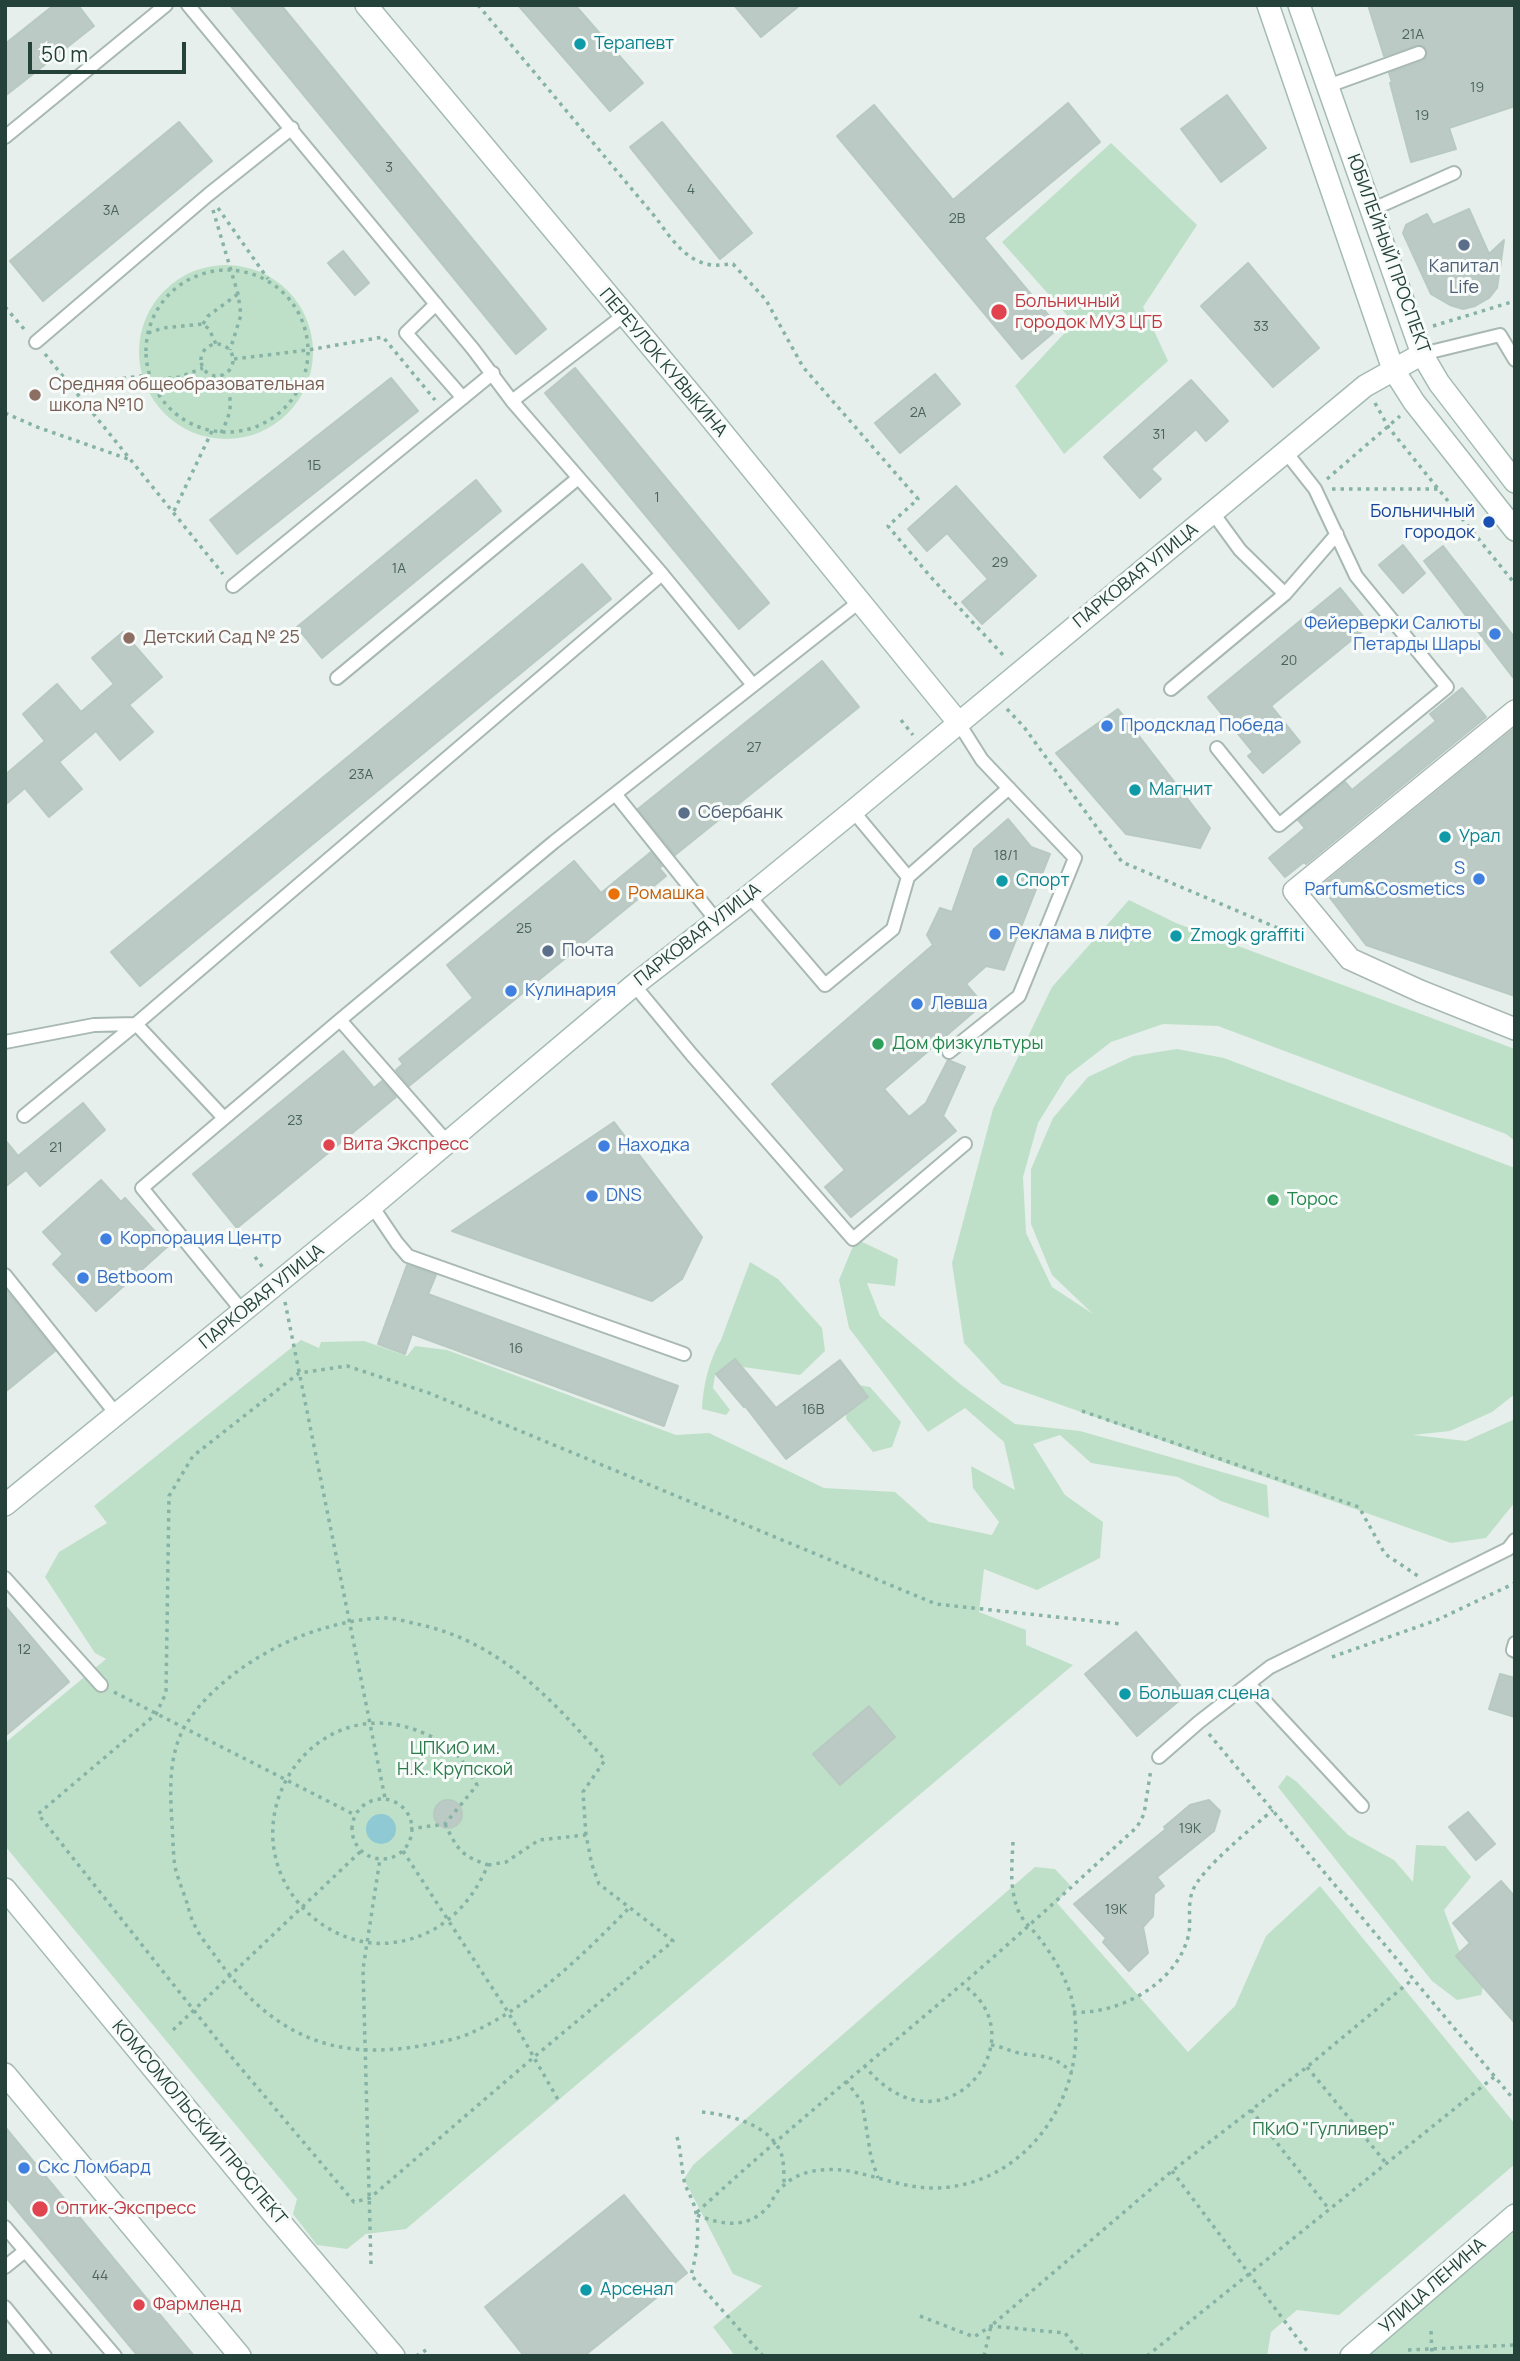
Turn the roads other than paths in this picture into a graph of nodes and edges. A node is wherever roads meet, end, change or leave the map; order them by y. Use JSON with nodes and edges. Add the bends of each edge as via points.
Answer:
{"nodes":[{"id":1,"x":166,"y":5,"type":"edge"},
{"id":2,"x":366,"y":5,"type":"edge"},
{"id":3,"x":1268,"y":5,"type":"edge"},
{"id":4,"x":1301,"y":6,"type":"edge"},
{"id":5,"x":195,"y":8,"type":"edge"},
{"id":6,"x":1419,"y":53,"type":"dead end"},
{"id":7,"x":1328,"y":86,"type":"junction"},
{"id":8,"x":292,"y":128,"type":"junction"},
{"id":9,"x":5,"y":137,"type":"edge"},
{"id":10,"x":1454,"y":173,"type":"dead end"},
{"id":11,"x":1371,"y":210,"type":"junction"},
{"id":12,"x":436,"y":304,"type":"junction"},
{"id":13,"x":623,"y":316,"type":"junction"},
{"id":14,"x":36,"y":342,"type":"road end"},
{"id":15,"x":1422,"y":354,"type":"junction"},
{"id":16,"x":1515,"y":360,"type":"edge"},
{"id":17,"x":1393,"y":369,"type":"junction"},
{"id":18,"x":493,"y":373,"type":"junction"},
{"id":19,"x":463,"y":398,"type":"junction"},
{"id":20,"x":512,"y":401,"type":"junction"},
{"id":21,"x":1285,"y":452,"type":"junction"},
{"id":22,"x":578,"y":479,"type":"junction"},
{"id":23,"x":1515,"y":482,"type":"edge"},
{"id":24,"x":1213,"y":513,"type":"junction"},
{"id":25,"x":1515,"y":530,"type":"edge"},
{"id":26,"x":1337,"y":534,"type":"junction"},
{"id":27,"x":662,"y":574,"type":"junction"},
{"id":28,"x":233,"y":586,"type":"road end"},
{"id":29,"x":1285,"y":594,"type":"junction"},
{"id":30,"x":859,"y":602,"type":"junction"},
{"id":31,"x":337,"y":678,"type":"dead end"},
{"id":32,"x":753,"y":685,"type":"junction"},
{"id":33,"x":1171,"y":689,"type":"dead end"},
{"id":34,"x":1515,"y":711,"type":"edge"},
{"id":35,"x":958,"y":722,"type":"junction"},
{"id":36,"x":1217,"y":748,"type":"dead end"},
{"id":37,"x":1009,"y":788,"type":"junction"},
{"id":38,"x":616,"y":795,"type":"junction"},
{"id":39,"x":853,"y":811,"type":"junction"},
{"id":40,"x":908,"y":877,"type":"junction"},
{"id":41,"x":749,"y":896,"type":"junction"},
{"id":42,"x":716,"y":922,"type":"junction"},
{"id":43,"x":634,"y":985,"type":"junction"},
{"id":44,"x":340,"y":1020,"type":"junction"},
{"id":45,"x":136,"y":1024,"type":"junction"},
{"id":46,"x":1515,"y":1028,"type":"edge"},
{"id":47,"x":5,"y":1042,"type":"edge"},
{"id":48,"x":949,"y":1052,"type":"dead end"},
{"id":49,"x":24,"y":1116,"type":"dead end"},
{"id":50,"x":223,"y":1118,"type":"junction"},
{"id":51,"x":447,"y":1142,"type":"junction"},
{"id":52,"x":965,"y":1144,"type":"dead end"},
{"id":53,"x":373,"y":1206,"type":"junction"},
{"id":54,"x":5,"y":1275,"type":"edge"},
{"id":55,"x":243,"y":1312,"type":"junction"},
{"id":56,"x":684,"y":1354,"type":"dead end"},
{"id":57,"x":117,"y":1415,"type":"junction"},
{"id":58,"x":5,"y":1505,"type":"edge"},
{"id":59,"x":1512,"y":1548,"type":"edge"},
{"id":60,"x":5,"y":1578,"type":"edge"},
{"id":61,"x":1515,"y":1643,"type":"edge"},
{"id":62,"x":1515,"y":1651,"type":"edge"},
{"id":63,"x":1249,"y":1684,"type":"junction"},
{"id":64,"x":101,"y":1685,"type":"road end"},
{"id":65,"x":1159,"y":1756,"type":"road end"},
{"id":66,"x":1362,"y":1806,"type":"dead end"},
{"id":67,"x":5,"y":1889,"type":"edge"},
{"id":68,"x":5,"y":2074,"type":"edge"},
{"id":69,"x":1515,"y":2215,"type":"edge"},
{"id":70,"x":5,"y":2227,"type":"edge"},
{"id":71,"x":25,"y":2251,"type":"junction"},
{"id":72,"x":5,"y":2267,"type":"edge"},
{"id":73,"x":5,"y":2307,"type":"edge"},
{"id":74,"x":45,"y":2356,"type":"edge"},
{"id":75,"x":115,"y":2356,"type":"edge"},
{"id":76,"x":240,"y":2356,"type":"edge"},
{"id":77,"x":394,"y":2356,"type":"edge"},
{"id":78,"x":1350,"y":2356,"type":"edge"}],
"edges":[{"from":1,"to":9,"type":"lane"},
{"from":2,"to":13,"type":"main road","name":"ПЕРЕУЛОК КУВЫКИНА"},
{"from":3,"to":17,"type":"main road","name":"ЮБИЛЕЙНЫЙ ПРОСПЕКТ"},
{"from":4,"to":7,"type":"main road","name":"ЮБИЛЕЙНЫЙ ПРОСПЕКТ"},
{"from":5,"to":8,"type":"lane"},
{"from":6,"to":7,"type":"lane"},
{"from":7,"to":11,"type":"main road","name":"ЮБИЛЕЙНЫЙ ПРОСПЕКТ"},
{"from":8,"to":12,"type":"lane"},
{"from":8,"to":14,"type":"lane"},
{"from":10,"to":11,"type":"lane"},
{"from":11,"to":15,"type":"main road","name":"ЮБИЛЕЙНЫЙ ПРОСПЕКТ"},
{"from":12,"to":18,"type":"lane"},
{"from":12,"to":19,"type":"lane","via":[[406,333]]},
{"from":13,"to":20,"type":"lane"},
{"from":13,"to":30,"type":"main road","name":"ПЕРЕУЛОК КУВЫКИНА"},
{"from":15,"to":16,"type":"lane","via":[[1500,335]]},
{"from":15,"to":17,"type":"main road","name":"ПАРКОВАЯ УЛИЦА"},
{"from":15,"to":23,"type":"main road","name":"ЮБИЛЕЙНЫЙ ПРОСПЕКТ"},
{"from":17,"to":21,"type":"main road","name":"ПАРКОВАЯ УЛИЦА","via":[[1365,386]]},
{"from":17,"to":25,"type":"main road","name":"ЮБИЛЕЙНЫЙ ПРОСПЕКТ"},
{"from":18,"to":19,"type":"lane"},
{"from":18,"to":20,"type":"lane"},
{"from":19,"to":28,"type":"lane"},
{"from":20,"to":22,"type":"lane"},
{"from":21,"to":24,"type":"main road","name":"ПАРКОВАЯ УЛИЦА"},
{"from":21,"to":26,"type":"lane","via":[[1315,489]]},
{"from":22,"to":27,"type":"lane"},
{"from":22,"to":31,"type":"lane"},
{"from":24,"to":29,"type":"lane","via":[[1240,550]]},
{"from":24,"to":35,"type":"main road","name":"ПАРКОВАЯ УЛИЦА"},
{"from":26,"to":29,"type":"lane"},
{"from":26,"to":36,"type":"lane","via":[[1356,576],[1447,687],[1279,825]]},
{"from":27,"to":32,"type":"lane"},
{"from":27,"to":45,"type":"lane"},
{"from":29,"to":33,"type":"lane"},
{"from":30,"to":32,"type":"lane"},
{"from":30,"to":35,"type":"main road","name":"ПЕРЕУЛОК КУВЫКИНА"},
{"from":32,"to":38,"type":"lane"},
{"from":34,"to":46,"type":"main road","via":[[1294,891],[1350,959]]},
{"from":35,"to":37,"type":"lane","via":[[982,760]]},
{"from":35,"to":39,"type":"main road","name":"ПАРКОВАЯ УЛИЦА"},
{"from":37,"to":40,"type":"lane"},
{"from":37,"to":48,"type":"lane","via":[[1074,858],[1019,996]]},
{"from":38,"to":42,"type":"lane"},
{"from":38,"to":44,"type":"lane"},
{"from":39,"to":40,"type":"lane"},
{"from":39,"to":41,"type":"main road","name":"ПАРКОВАЯ УЛИЦА"},
{"from":40,"to":41,"type":"lane","via":[[893,929],[825,985]]},
{"from":41,"to":42,"type":"main road","name":"ПАРКОВАЯ УЛИЦА"},
{"from":42,"to":43,"type":"main road","name":"ПАРКОВАЯ УЛИЦА"},
{"from":43,"to":51,"type":"main road","name":"ПАРКОВАЯ УЛИЦА"},
{"from":43,"to":52,"type":"lane","via":[[853,1239]]},
{"from":44,"to":50,"type":"lane"},
{"from":44,"to":51,"type":"lane"},
{"from":45,"to":47,"type":"lane","via":[[94,1025]]},
{"from":45,"to":49,"type":"lane"},
{"from":45,"to":50,"type":"lane"},
{"from":50,"to":55,"type":"lane","via":[[142,1188]]},
{"from":51,"to":53,"type":"main road","name":"ПАРКОВАЯ УЛИЦА"},
{"from":53,"to":55,"type":"main road","name":"ПАРКОВАЯ УЛИЦА"},
{"from":53,"to":56,"type":"lane","via":[[408,1256]]},
{"from":54,"to":57,"type":"lane"},
{"from":55,"to":57,"type":"main road","name":"ПАРКОВАЯ УЛИЦА"},
{"from":57,"to":58,"type":"main road","name":"ПАРКОВАЯ УЛИЦА"},
{"from":59,"to":63,"type":"lane","via":[[1270,1667]]},
{"from":60,"to":64,"type":"lane"},
{"from":61,"to":62,"type":"lane"},
{"from":63,"to":65,"type":"lane"},
{"from":63,"to":66,"type":"lane"},
{"from":67,"to":77,"type":"main road","name":"КОМСОМОЛЬСКИЙ ПРОСПЕКТ"},
{"from":68,"to":76,"type":"main road"},
{"from":69,"to":78,"type":"main road","name":"УЛИЦА ЛЕНИНА"},
{"from":70,"to":71,"type":"lane"},
{"from":71,"to":72,"type":"lane"},
{"from":71,"to":75,"type":"lane"},
{"from":73,"to":74,"type":"lane"}]}
